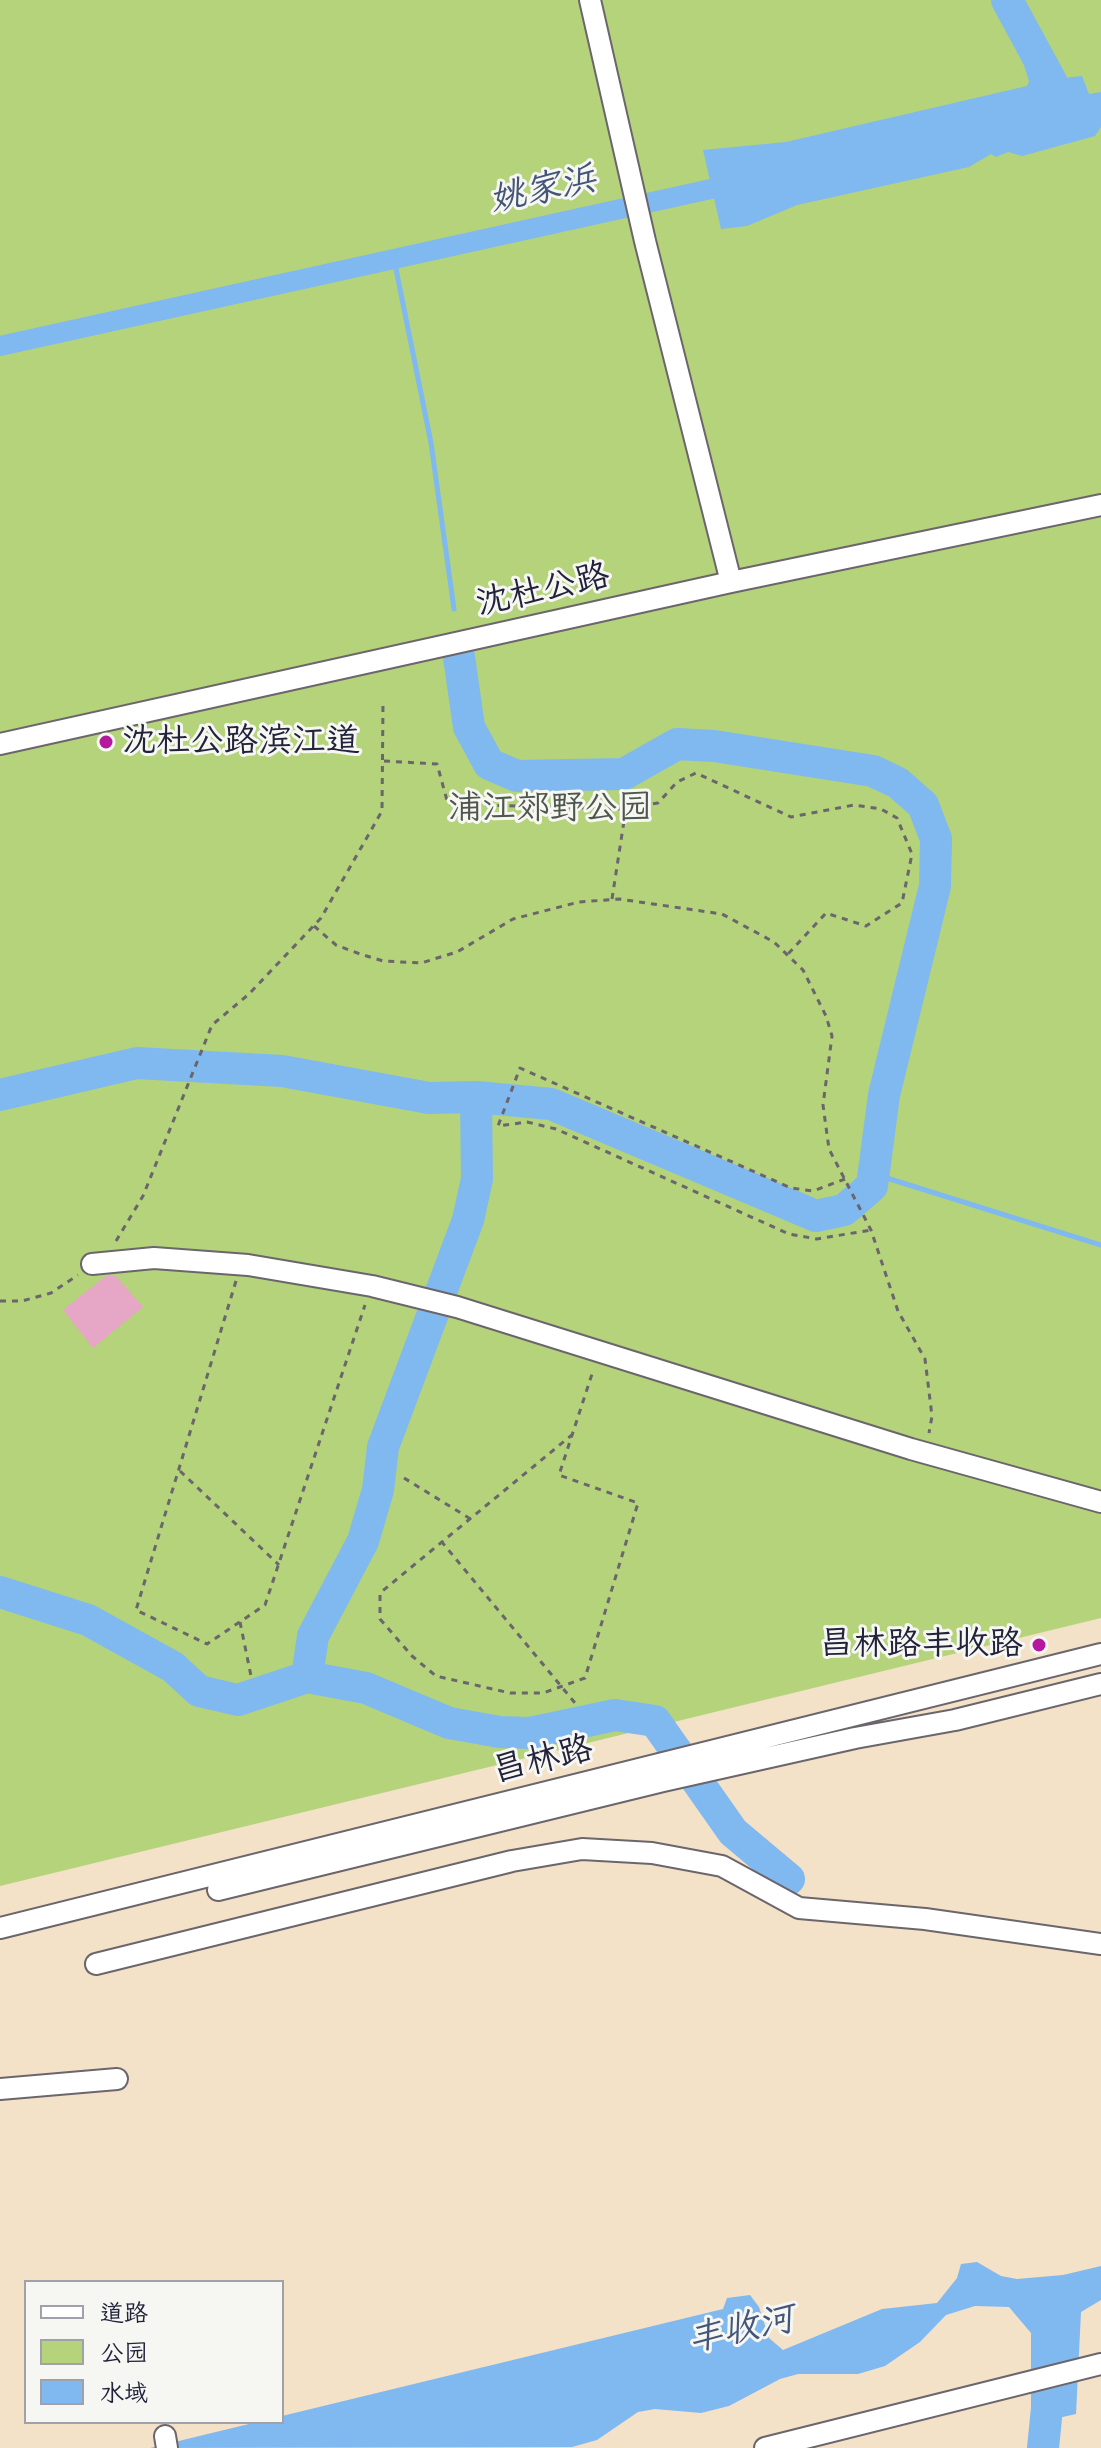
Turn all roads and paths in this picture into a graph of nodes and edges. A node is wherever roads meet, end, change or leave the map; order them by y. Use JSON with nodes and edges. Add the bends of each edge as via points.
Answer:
{"nodes":[{"id":1,"x":590,"y":0,"type":"edge"},
{"id":2,"x":1101,"y":505,"type":"edge"},
{"id":3,"x":731,"y":582,"type":"junction"},
{"id":4,"x":383,"y":703,"type":"dead end"},
{"id":5,"x":0,"y":744,"type":"edge"},
{"id":6,"x":384,"y":761,"type":"junction"},
{"id":7,"x":627,"y":807,"type":"junction"},
{"id":8,"x":612,"y":899,"type":"junction"},
{"id":9,"x":314,"y":926,"type":"junction"},
{"id":10,"x":788,"y":954,"type":"junction"},
{"id":11,"x":845,"y":1179,"type":"junction"},
{"id":12,"x":870,"y":1229,"type":"junction"},
{"id":13,"x":92,"y":1264,"type":"junction"},
{"id":14,"x":242,"y":1264,"type":"junction"},
{"id":15,"x":372,"y":1286,"type":"junction"},
{"id":16,"x":0,"y":1301,"type":"edge"},
{"id":17,"x":600,"y":1353,"type":"junction"},
{"id":18,"x":573,"y":1434,"type":"junction"},
{"id":19,"x":925,"y":1453,"type":"junction"},
{"id":20,"x":179,"y":1470,"type":"junction"},
{"id":21,"x":404,"y":1478,"type":"dead end"},
{"id":22,"x":1101,"y":1502,"type":"edge"},
{"id":23,"x":469,"y":1518,"type":"junction"},
{"id":24,"x":441,"y":1541,"type":"junction"},
{"id":25,"x":279,"y":1565,"type":"junction"},
{"id":26,"x":240,"y":1622,"type":"junction"},
{"id":27,"x":1101,"y":1654,"type":"edge"},
{"id":28,"x":251,"y":1676,"type":"dead end"},
{"id":29,"x":1101,"y":1684,"type":"edge"},
{"id":30,"x":561,"y":1686,"type":"junction"},
{"id":31,"x":575,"y":1703,"type":"dead end"},
{"id":32,"x":716,"y":1761,"type":"junction"},
{"id":33,"x":658,"y":1774,"type":"junction"},
{"id":34,"x":0,"y":1928,"type":"edge"},
{"id":35,"x":0,"y":1943,"type":"edge"},
{"id":36,"x":1101,"y":1944,"type":"edge"},
{"id":37,"x":96,"y":1964,"type":"dead end"},
{"id":38,"x":117,"y":2079,"type":"dead end"},
{"id":39,"x":0,"y":2089,"type":"edge"},
{"id":40,"x":1095,"y":2367,"type":"edge"},
{"id":41,"x":765,"y":2448,"type":"edge"}],
"edges":[{"from":1,"to":3,"type":"street"},
{"from":2,"to":3,"type":"street","name":"沈杜公路"},
{"from":3,"to":5,"type":"street","name":"沈杜公路"},
{"from":4,"to":6,"type":"path"},
{"from":6,"to":7,"type":"path","via":[[437,764],[448,804]]},
{"from":6,"to":9,"type":"path","via":[[382,811]]},
{"from":7,"to":8,"type":"path"},
{"from":7,"to":10,"type":"path","via":[[658,803],[677,782],[696,773],[791,817],[854,805],[897,818],[912,854],[902,903],[866,926],[826,913]]},
{"from":8,"to":9,"type":"path","via":[[513,919],[457,952],[421,963],[360,954],[336,945]]},
{"from":8,"to":10,"type":"path","via":[[722,914]]},
{"from":9,"to":13,"type":"path","via":[[212,1025],[143,1196],[117,1240]]},
{"from":10,"to":11,"type":"path","via":[[817,996],[832,1036],[823,1105],[829,1149]]},
{"from":11,"to":12,"type":"path"},
{"from":11,"to":12,"type":"path","via":[[813,1191],[791,1188],[520,1068],[498,1126],[527,1122],[556,1129],[789,1234],[817,1239]]},
{"from":12,"to":19,"type":"path","via":[[884,1279],[925,1359],[932,1416]]},
{"from":13,"to":14,"type":"street","via":[[154,1258]]},
{"from":13,"to":16,"type":"path","via":[[51,1293]]},
{"from":14,"to":15,"type":"street"},
{"from":14,"to":20,"type":"path"},
{"from":15,"to":17,"type":"street"},
{"from":15,"to":25,"type":"path"},
{"from":17,"to":18,"type":"path"},
{"from":17,"to":19,"type":"street"},
{"from":18,"to":23,"type":"path"},
{"from":18,"to":30,"type":"path","via":[[559,1475],[638,1503],[585,1678]]},
{"from":19,"to":22,"type":"street"},
{"from":20,"to":25,"type":"path"},
{"from":20,"to":26,"type":"path","via":[[136,1610],[207,1644]]},
{"from":21,"to":23,"type":"path"},
{"from":23,"to":24,"type":"path"},
{"from":24,"to":30,"type":"path"},
{"from":24,"to":30,"type":"path","via":[[380,1593],[380,1619],[436,1676],[510,1693],[543,1693]]},
{"from":25,"to":26,"type":"path","via":[[265,1605]]},
{"from":26,"to":28,"type":"path"},
{"from":27,"to":32,"type":"street","name":"昌林路"},
{"from":29,"to":32,"type":"street","name":"昌林路"},
{"from":30,"to":31,"type":"path"},
{"from":32,"to":33,"type":"street","name":"昌林路"},
{"from":33,"to":34,"type":"street","name":"昌林路"},
{"from":33,"to":35,"type":"street","name":"昌林路"},
{"from":36,"to":37,"type":"street","via":[[799,1908],[722,1866],[652,1853],[582,1849],[512,1861]]},
{"from":38,"to":39,"type":"street"},
{"from":40,"to":41,"type":"street"}]}
